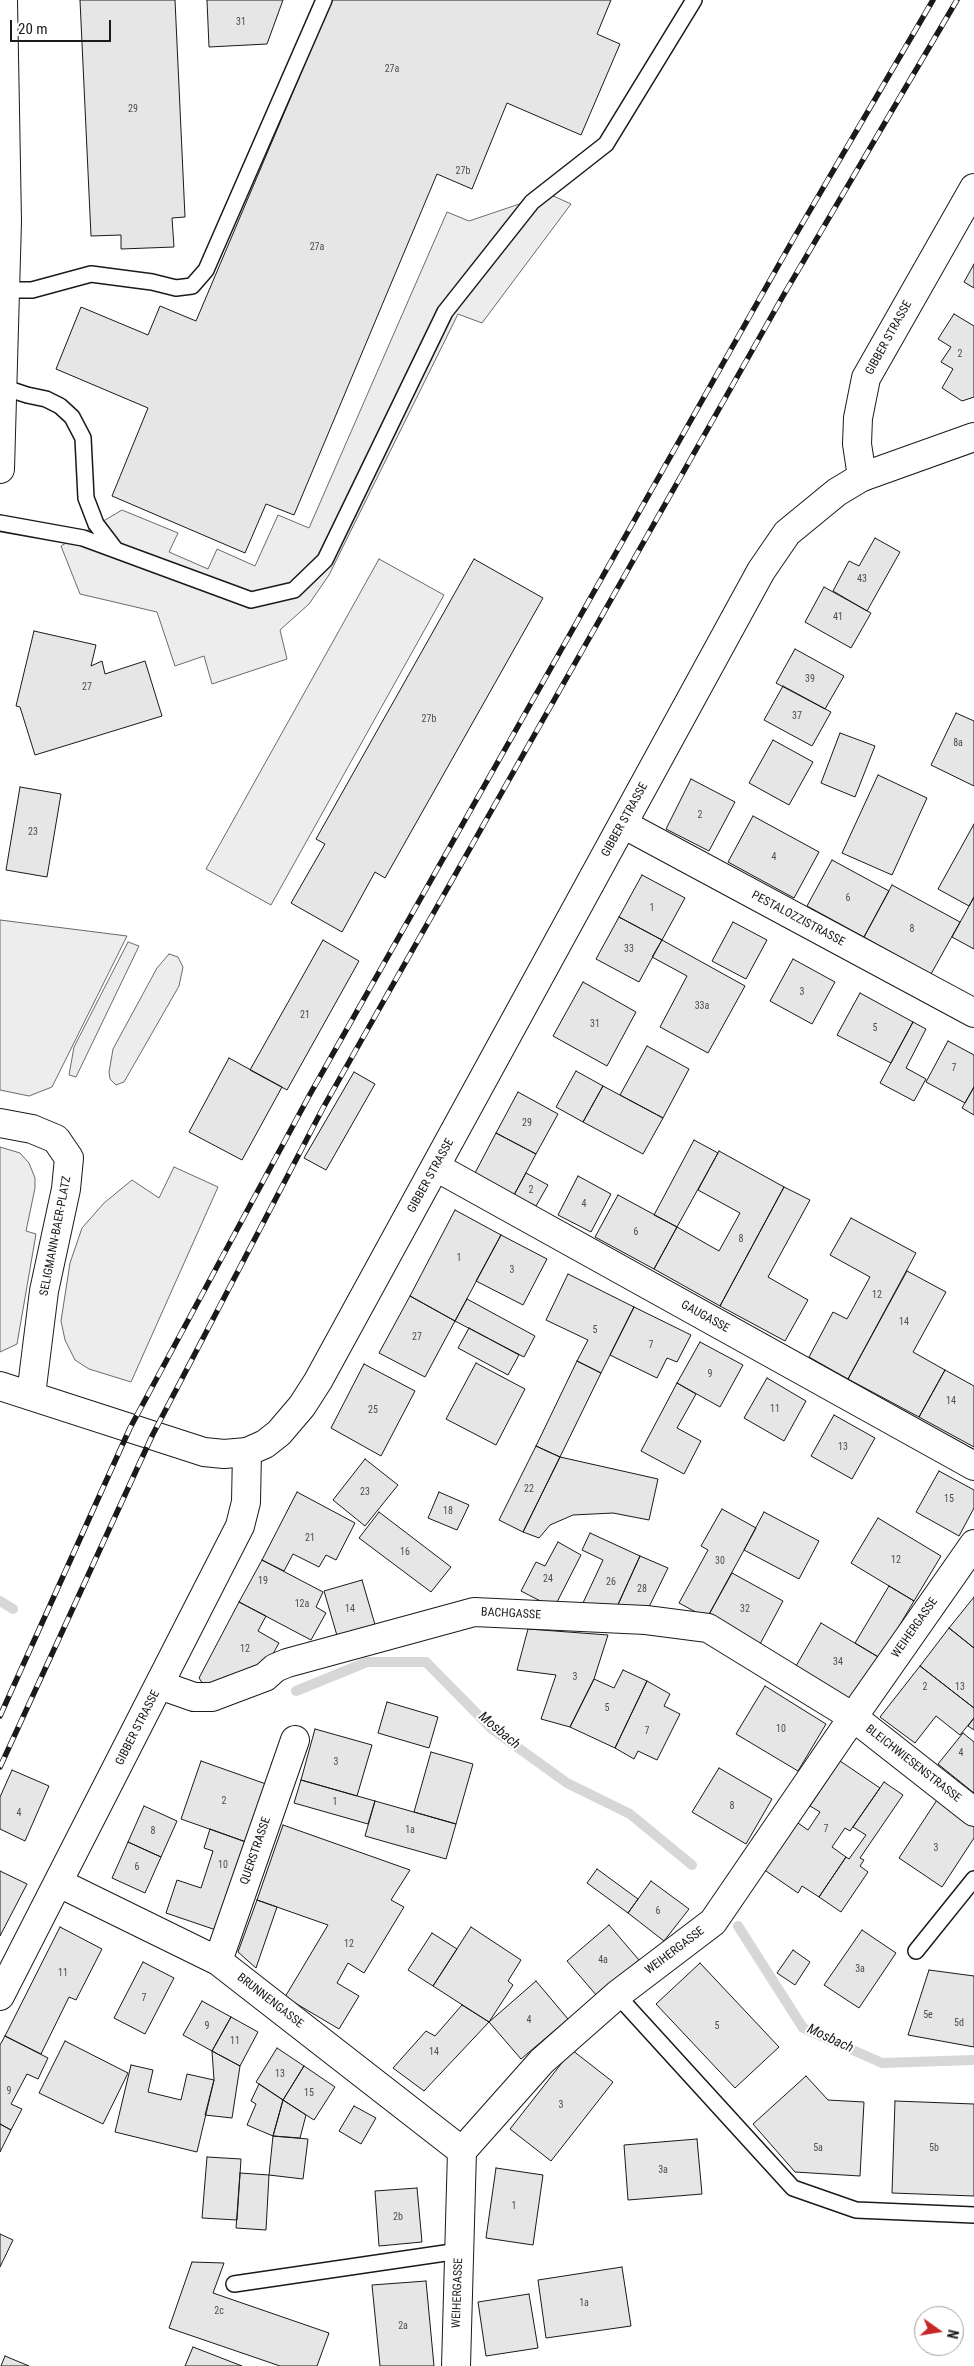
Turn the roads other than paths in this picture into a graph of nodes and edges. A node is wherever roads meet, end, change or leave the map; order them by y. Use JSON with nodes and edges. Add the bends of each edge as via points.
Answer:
{"nodes":[{"id":1,"x":4,"y":0,"type":"edge"},
{"id":2,"x":324,"y":0,"type":"edge"},
{"id":3,"x":694,"y":0,"type":"edge"},
{"id":4,"x":974,"y":188,"type":"edge"},
{"id":5,"x":6,"y":290,"type":"junction"},
{"id":6,"x":2,"y":387,"type":"edge"},
{"id":7,"x":974,"y":437,"type":"edge"},
{"id":8,"x":0,"y":469,"type":"edge"},
{"id":9,"x":862,"y":477,"type":"junction"},
{"id":10,"x":0,"y":523,"type":"edge"},
{"id":11,"x":115,"y":550,"type":"junction"},
{"id":12,"x":623,"y":824,"type":"junction"},
{"id":13,"x":974,"y":1013,"type":"edge"},
{"id":14,"x":0,"y":1123,"type":"edge"},
{"id":15,"x":436,"y":1167,"type":"junction"},
{"id":16,"x":0,"y":1386,"type":"edge"},
{"id":17,"x":31,"y":1395,"type":"junction"},
{"id":18,"x":247,"y":1452,"type":"junction"},
{"id":19,"x":974,"y":1466,"type":"edge"},
{"id":20,"x":974,"y":1544,"type":"edge"},
{"id":21,"x":160,"y":1685,"type":"junction"},
{"id":22,"x":853,"y":1717,"type":"junction"},
{"id":23,"x":295,"y":1740,"type":"dead end"},
{"id":24,"x":974,"y":1812,"type":"edge"},
{"id":25,"x":974,"y":1879,"type":"edge"},
{"id":26,"x":59,"y":1882,"type":"junction"},
{"id":27,"x":916,"y":1951,"type":"dead end"},
{"id":28,"x":218,"y":1961,"type":"junction"},
{"id":29,"x":617,"y":1995,"type":"junction"},
{"id":30,"x":0,"y":1996,"type":"edge"},
{"id":31,"x":462,"y":2151,"type":"junction"},
{"id":32,"x":974,"y":2215,"type":"edge"},
{"id":33,"x":459,"y":2251,"type":"junction"},
{"id":34,"x":234,"y":2284,"type":"dead end"},
{"id":35,"x":456,"y":2366,"type":"edge"}],
"edges":[{"from":1,"to":5,"type":"street"},
{"from":2,"to":5,"type":"lane","via":[[206,270],[192,286],[176,288],[92,274],[32,290]]},
{"from":3,"to":11,"type":"lane","via":[[606,144],[532,202],[445,312],[325,560],[294,590],[251,600]]},
{"from":4,"to":9,"type":"street","name":"GIBBER STRASSE","via":[[866,378],[858,418],[857,444]]},
{"from":5,"to":6,"type":"street"},
{"from":6,"to":8,"type":"street"},
{"from":6,"to":11,"type":"lane","via":[[46,399],[72,416],[83,438],[86,498],[96,524]]},
{"from":7,"to":9,"type":"street"},
{"from":9,"to":12,"type":"street","name":"GIBBER STRASSE","via":[[812,510],[787,533],[771,556]]},
{"from":10,"to":11,"type":"lane","via":[[83,538]]},
{"from":12,"to":13,"type":"street","name":"PESTALOZZISTRASSE"},
{"from":12,"to":15,"type":"street","name":"GIBBER STRASSE"},
{"from":14,"to":17,"type":"street","name":"SELIGMANN-BAER-PLATZ","via":[[32,1129],[56,1139],[69,1158],[66,1189],[44,1291]]},
{"from":15,"to":18,"type":"street","name":"GIBBER STRASSE","via":[[302,1406],[266,1444]]},
{"from":15,"to":19,"type":"street","name":"GAUGASSE"},
{"from":16,"to":17,"type":"street","name":"GIBBER STRASSE"},
{"from":17,"to":18,"type":"street","name":"GIBBER STRASSE","via":[[204,1452]]},
{"from":18,"to":21,"type":"street","name":"GIBBER STRASSE","via":[[246,1502],[240,1526]]},
{"from":20,"to":22,"type":"street","name":"WEIHERGASSE"},
{"from":21,"to":22,"type":"street","name":"BACHGASSE","via":[[194,1697],[212,1697],[265,1677],[287,1663],[474,1612],[646,1620],[708,1628]]},
{"from":21,"to":26,"type":"street","name":"GIBBER STRASSE"},
{"from":22,"to":24,"type":"street","name":"BLEICHWIESENSTRASSE"},
{"from":22,"to":29,"type":"street","name":"WEIHERGASSE","via":[[713,1922]]},
{"from":23,"to":28,"type":"street","name":"QUERSTRASSE"},
{"from":25,"to":27,"type":"lane"},
{"from":26,"to":28,"type":"street","name":"BRUNNENGASSE"},
{"from":26,"to":30,"type":"street","name":"GIBBER STRASSE"},
{"from":28,"to":31,"type":"street","name":"BRUNNENGASSE"},
{"from":29,"to":31,"type":"street","name":"WEIHERGASSE","via":[[542,2061]]},
{"from":29,"to":32,"type":"lane","via":[[794,2188],[856,2210]]},
{"from":31,"to":33,"type":"street","name":"WEIHERGASSE"},
{"from":33,"to":34,"type":"lane"},
{"from":33,"to":35,"type":"street","name":"WEIHERGASSE"}]}
